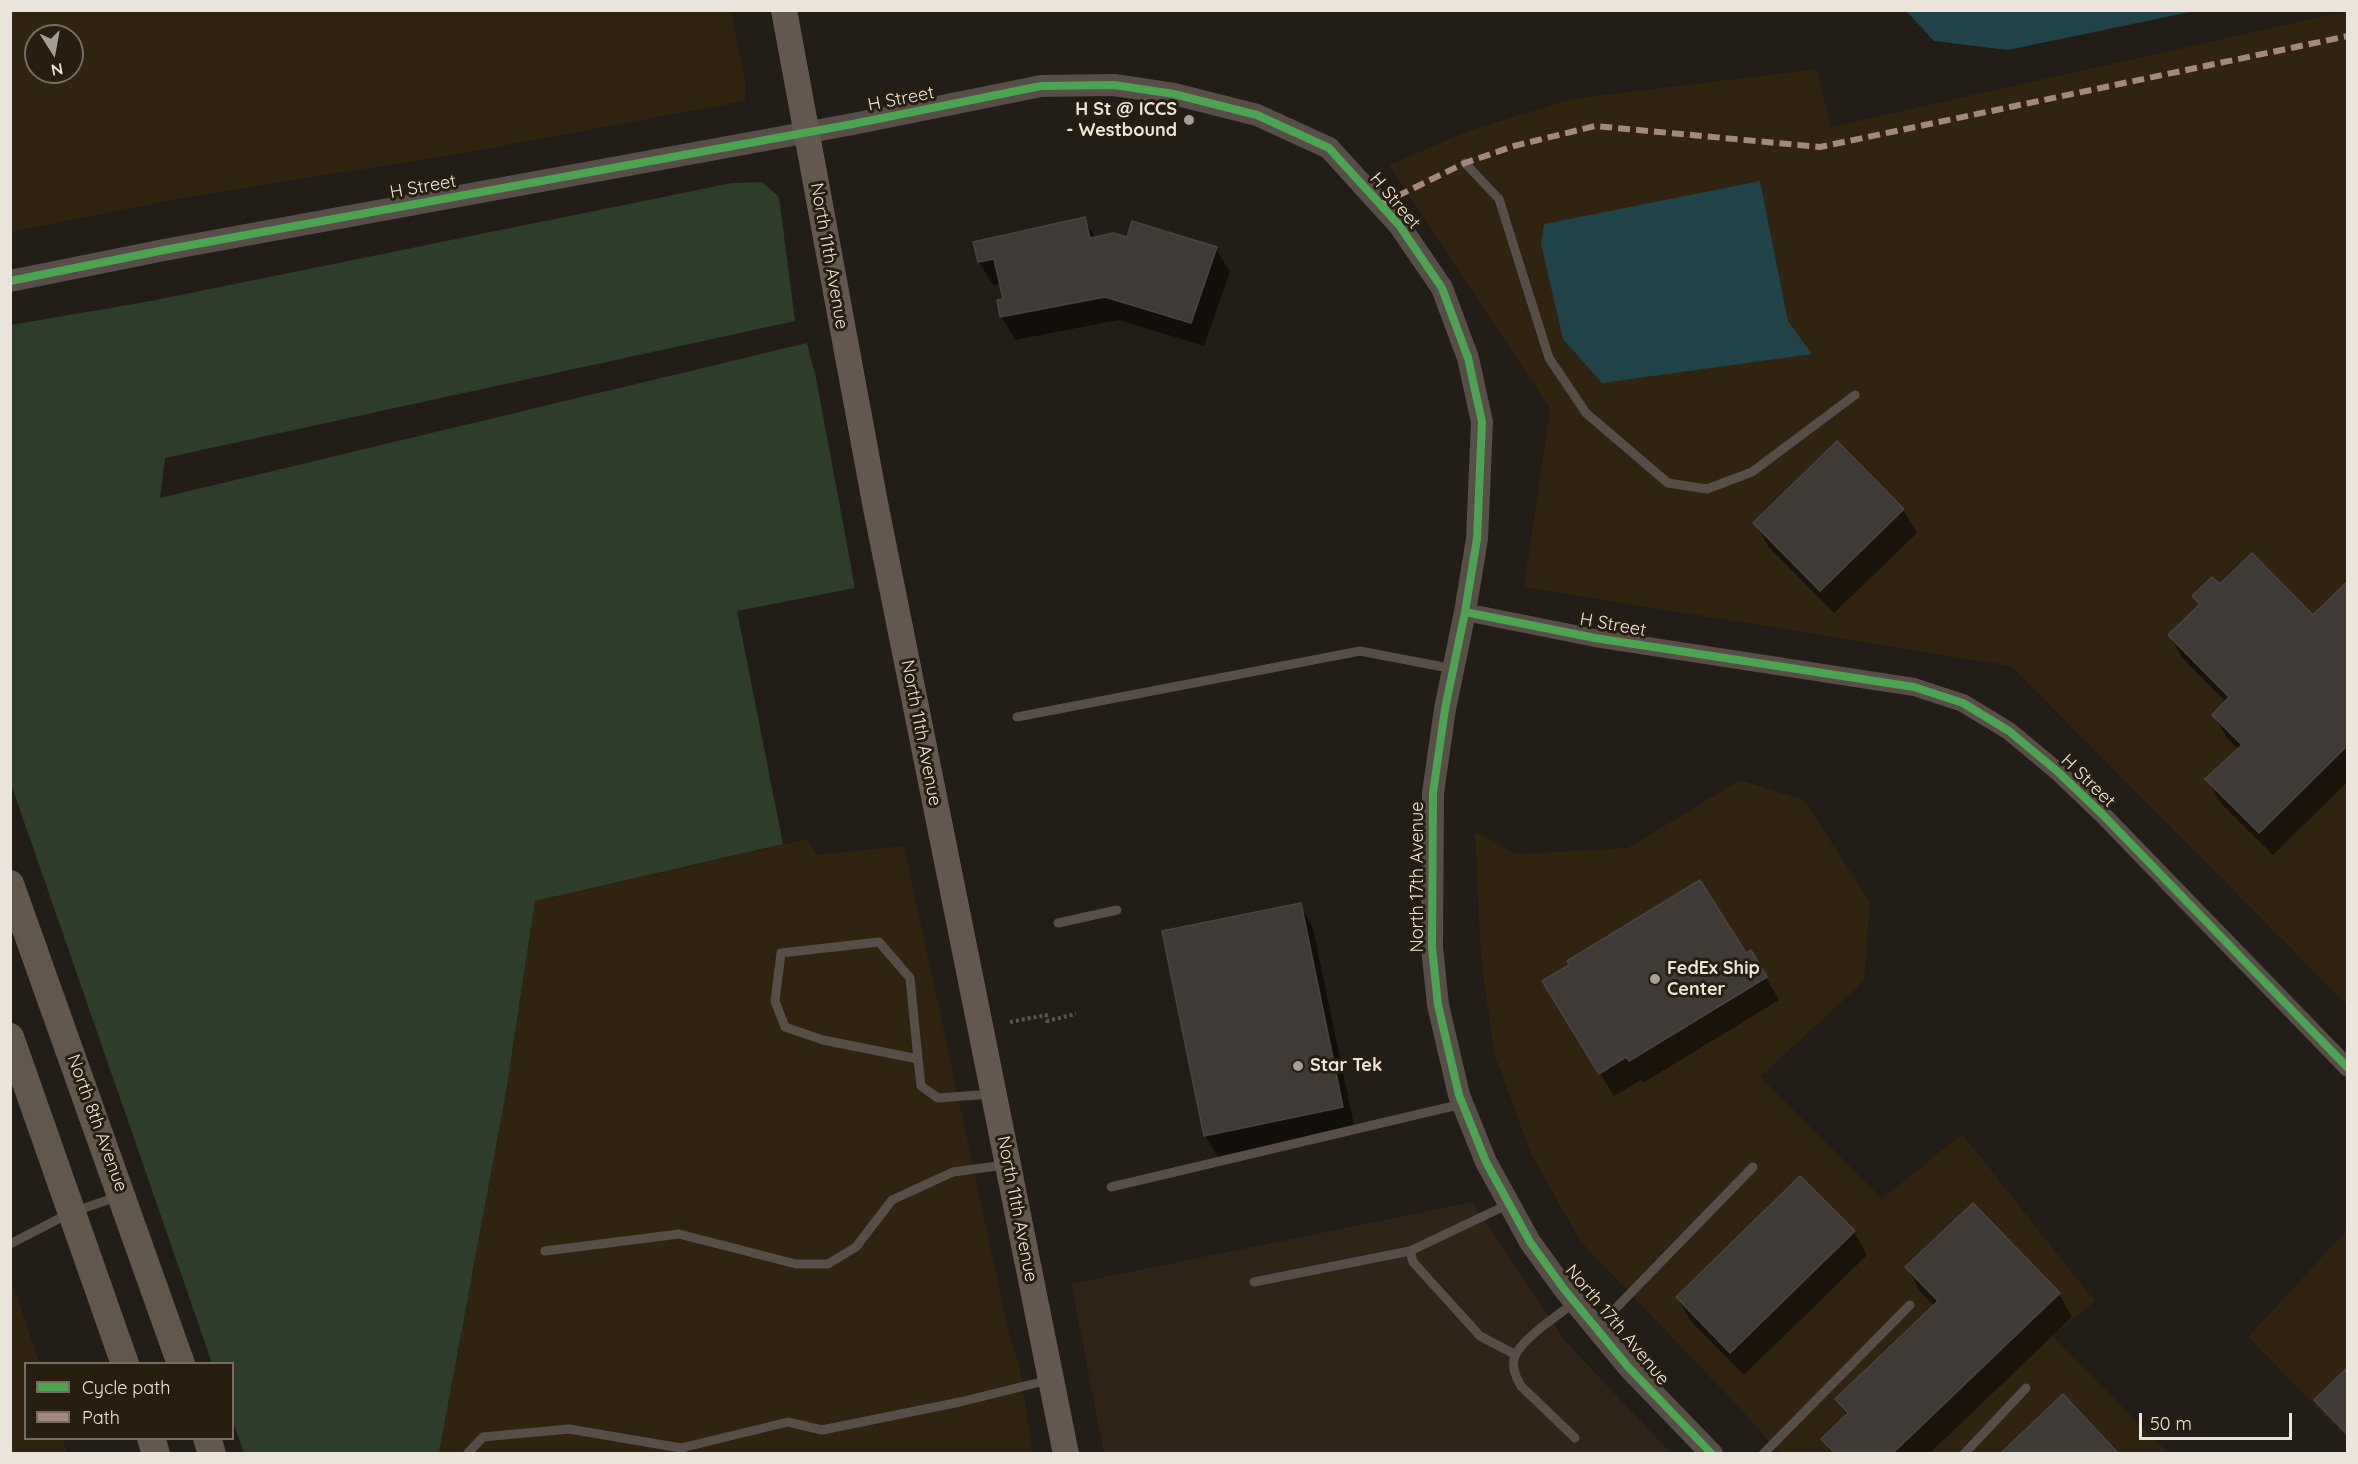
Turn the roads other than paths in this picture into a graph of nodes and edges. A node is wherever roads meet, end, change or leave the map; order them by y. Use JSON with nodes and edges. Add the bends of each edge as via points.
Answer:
{"nodes":[{"id":1,"x":784,"y":10,"type":"edge"},
{"id":2,"x":807,"y":132,"type":"junction"},
{"id":3,"x":1465,"y":163,"type":"dead end"},
{"id":4,"x":10,"y":281,"type":"edge"},
{"id":5,"x":1855,"y":395,"type":"dead end"},
{"id":6,"x":1466,"y":612,"type":"junction"},
{"id":7,"x":1454,"y":669,"type":"junction"},
{"id":8,"x":1017,"y":717,"type":"dead end"},
{"id":9,"x":10,"y":884,"type":"edge"},
{"id":10,"x":1117,"y":910,"type":"dead end"},
{"id":11,"x":1058,"y":923,"type":"dead end"},
{"id":12,"x":10,"y":1037,"type":"edge"},
{"id":13,"x":918,"y":1059,"type":"junction"},
{"id":14,"x":2348,"y":1068,"type":"edge"},
{"id":15,"x":993,"y":1094,"type":"junction"},
{"id":16,"x":1462,"y":1104,"type":"junction"},
{"id":17,"x":1007,"y":1164,"type":"junction"},
{"id":18,"x":1753,"y":1167,"type":"dead end"},
{"id":19,"x":1111,"y":1187,"type":"dead end"},
{"id":20,"x":122,"y":1195,"type":"junction"},
{"id":21,"x":1509,"y":1204,"type":"junction"},
{"id":22,"x":72,"y":1212,"type":"junction"},
{"id":23,"x":10,"y":1244,"type":"edge"},
{"id":24,"x":545,"y":1251,"type":"dead end"},
{"id":25,"x":1410,"y":1251,"type":"junction"},
{"id":26,"x":1254,"y":1282,"type":"dead end"},
{"id":27,"x":1575,"y":1302,"type":"junction"},
{"id":28,"x":1910,"y":1305,"type":"dead end"},
{"id":29,"x":1594,"y":1325,"type":"junction"},
{"id":30,"x":1516,"y":1355,"type":"junction"},
{"id":31,"x":124,"y":1362,"type":"edge"},
{"id":32,"x":180,"y":1362,"type":"edge"},
{"id":33,"x":1051,"y":1379,"type":"junction"},
{"id":34,"x":2026,"y":1388,"type":"dead end"},
{"id":35,"x":1575,"y":1438,"type":"dead end"},
{"id":36,"x":682,"y":1451,"type":"edge"},
{"id":37,"x":467,"y":1454,"type":"edge"},
{"id":38,"x":1066,"y":1454,"type":"edge"},
{"id":39,"x":1712,"y":1454,"type":"edge"},
{"id":40,"x":1763,"y":1454,"type":"edge"},
{"id":41,"x":1964,"y":1454,"type":"edge"}],
"edges":[{"from":1,"to":2,"type":"main road","name":"North 11th Avenue"},
{"from":2,"to":4,"type":"street","name":"H Street"},
{"from":2,"to":6,"type":"street","name":"H Street","via":[[1041,86],[1114,85],[1174,94],[1257,115],[1329,148],[1399,225],[1442,288],[1468,358],[1482,422],[1477,539]]},
{"from":2,"to":15,"type":"main road","name":"North 11th Avenue","via":[[874,502]]},
{"from":3,"to":5,"type":"lane","via":[[1499,199],[1549,358],[1586,413],[1668,483],[1707,489],[1752,472]]},
{"from":6,"to":7,"type":"street","name":"North 17th Avenue"},
{"from":6,"to":14,"type":"street","name":"H Street","via":[[1595,638],[1914,687],[1963,703],[2009,730],[2057,771]]},
{"from":7,"to":8,"type":"lane","via":[[1360,651]]},
{"from":7,"to":16,"type":"street","name":"North 17th Avenue","via":[[1433,793],[1432,946],[1438,1005]]},
{"from":9,"to":20,"type":"main road","name":"North 8th Avenue"},
{"from":10,"to":11,"type":"lane"},
{"from":12,"to":22,"type":"main road"},
{"from":13,"to":13,"type":"lane","via":[[823,1040],[785,1027],[775,1001],[781,953],[879,942],[910,978]]},
{"from":13,"to":15,"type":"lane","via":[[921,1086],[938,1098]]},
{"from":15,"to":17,"type":"main road","name":"North 11th Avenue"},
{"from":16,"to":19,"type":"lane"},
{"from":16,"to":21,"type":"street","name":"North 17th Avenue","via":[[1485,1162]]},
{"from":17,"to":24,"type":"lane","via":[[953,1172],[892,1200],[856,1246],[828,1264],[796,1264],[679,1234]]},
{"from":17,"to":33,"type":"main road","name":"North 11th Avenue"},
{"from":18,"to":29,"type":"lane","via":[[1617,1307]]},
{"from":20,"to":22,"type":"lane"},
{"from":20,"to":32,"type":"main road","name":"North 8th Avenue"},
{"from":21,"to":25,"type":"lane"},
{"from":21,"to":27,"type":"street","name":"North 17th Avenue","via":[[1530,1242]]},
{"from":22,"to":23,"type":"lane"},
{"from":22,"to":31,"type":"main road"},
{"from":25,"to":26,"type":"lane"},
{"from":25,"to":30,"type":"lane","via":[[1413,1262],[1480,1336]]},
{"from":27,"to":29,"type":"street","name":"North 17th Avenue"},
{"from":27,"to":30,"type":"lane","via":[[1522,1345]]},
{"from":28,"to":40,"type":"lane"},
{"from":29,"to":39,"type":"street","name":"North 17th Avenue","via":[[1629,1368]]},
{"from":30,"to":35,"type":"lane","via":[[1515,1376],[1521,1386]]},
{"from":33,"to":36,"type":"lane","via":[[822,1430],[788,1422]]},
{"from":33,"to":38,"type":"main road","name":"North 11th Avenue"},
{"from":34,"to":41,"type":"lane"},
{"from":36,"to":37,"type":"lane","via":[[569,1429],[483,1437]]}]}
